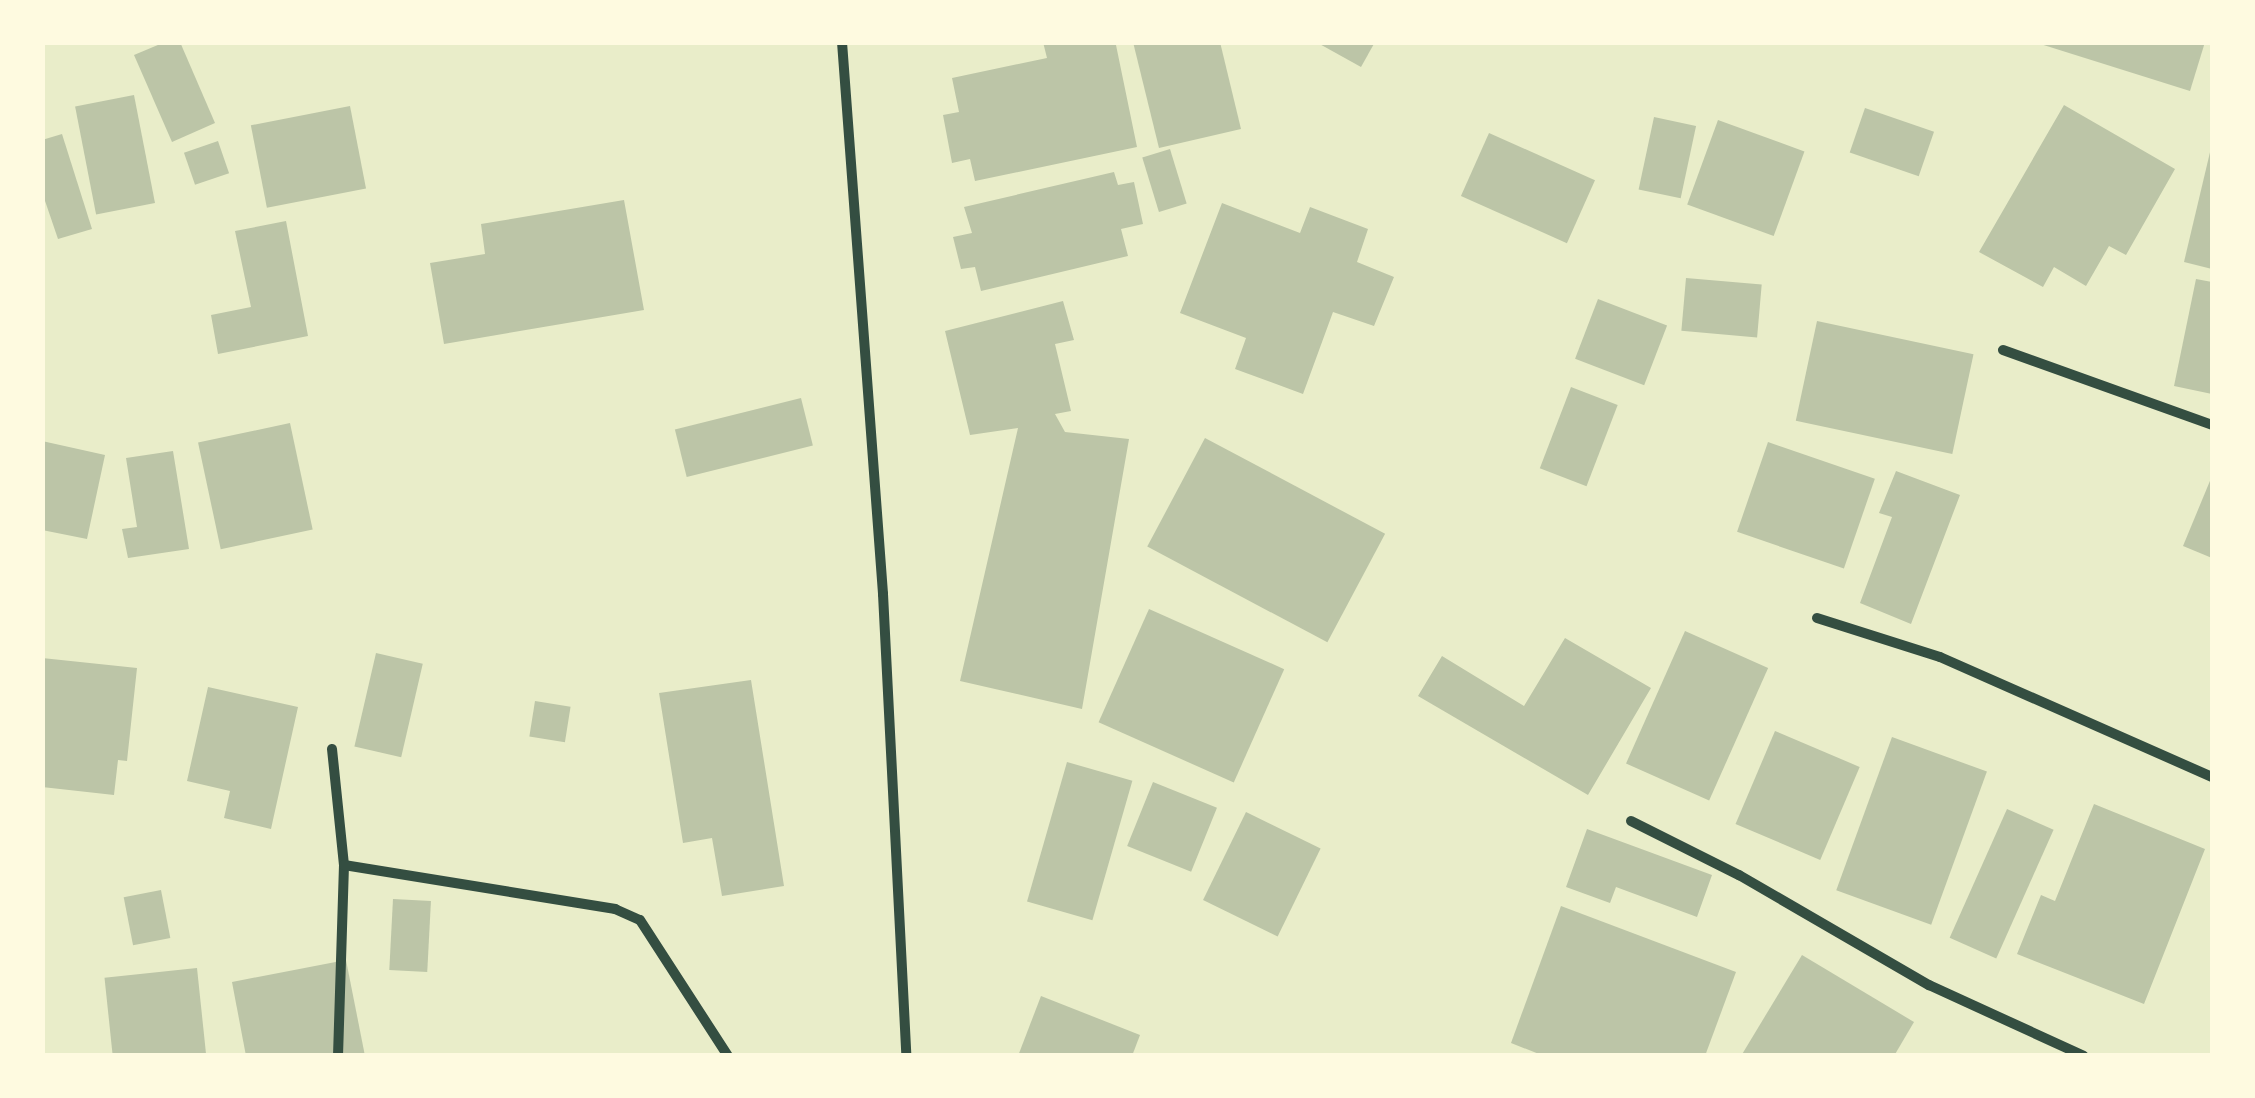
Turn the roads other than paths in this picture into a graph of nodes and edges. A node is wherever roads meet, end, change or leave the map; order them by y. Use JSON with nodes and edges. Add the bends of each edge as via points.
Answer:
{"nodes":[{"id":1,"x":842,"y":42,"type":"edge"},
{"id":2,"x":2003,"y":350,"type":"dead end"},
{"id":3,"x":2212,"y":426,"type":"edge"},
{"id":4,"x":1817,"y":618,"type":"dead end"},
{"id":5,"x":332,"y":749,"type":"dead end"},
{"id":6,"x":2212,"y":777,"type":"edge"},
{"id":7,"x":1631,"y":821,"type":"dead end"},
{"id":8,"x":344,"y":865,"type":"junction"},
{"id":9,"x":338,"y":1056,"type":"edge"},
{"id":10,"x":728,"y":1056,"type":"edge"},
{"id":11,"x":906,"y":1056,"type":"edge"},
{"id":12,"x":2084,"y":1056,"type":"edge"}],
"edges":[{"from":1,"to":11,"type":"street","via":[[883,594]]},
{"from":2,"to":3,"type":"street"},
{"from":4,"to":6,"type":"street","via":[[1940,658]]},
{"from":5,"to":8,"type":"street"},
{"from":7,"to":12,"type":"street","via":[[1929,984]]},
{"from":8,"to":9,"type":"street"},
{"from":8,"to":10,"type":"street","via":[[615,909],[640,920]]}]}
